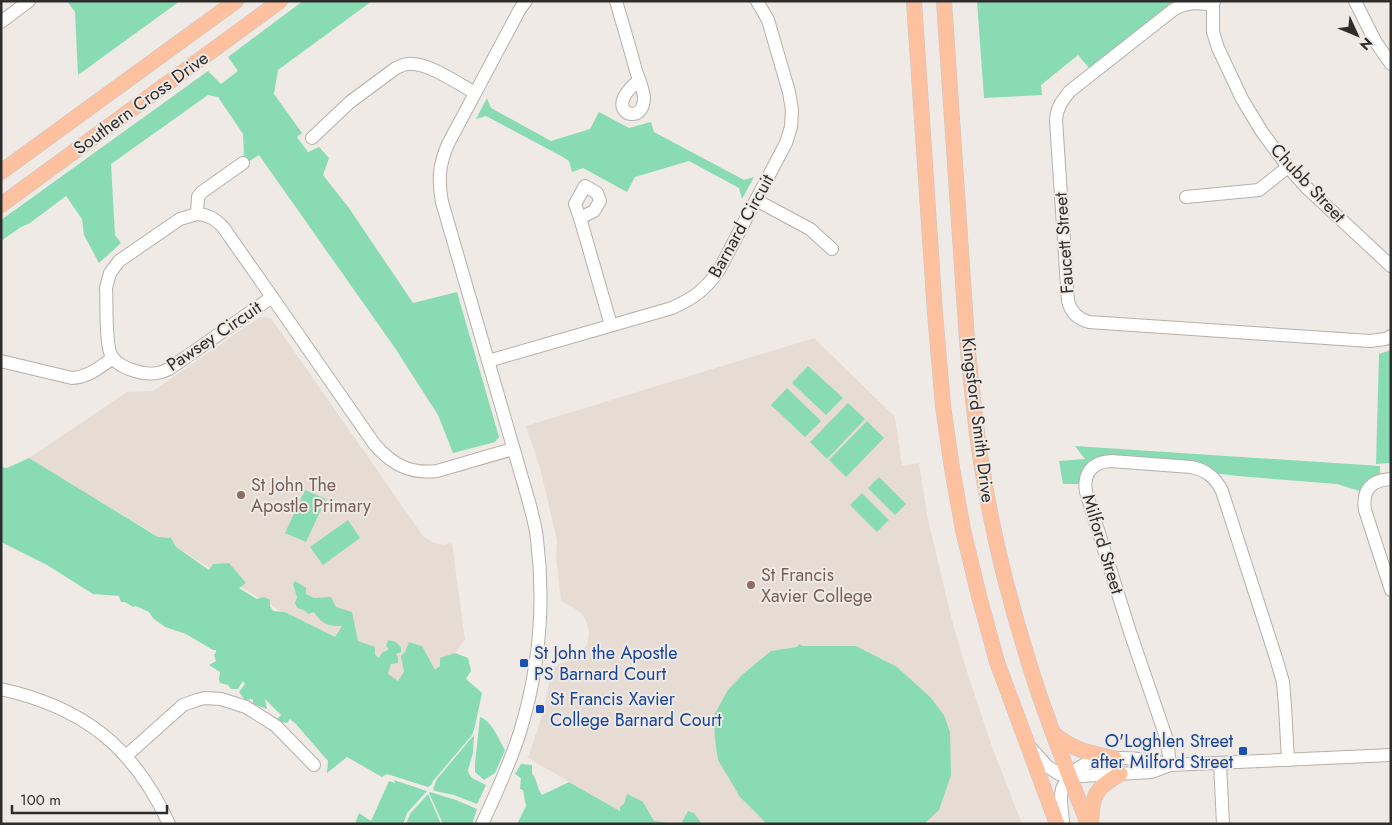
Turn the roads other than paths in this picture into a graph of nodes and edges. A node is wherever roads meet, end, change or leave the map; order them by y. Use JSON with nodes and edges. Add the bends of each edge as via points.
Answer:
{"nodes":[{"id":1,"x":29,"y":1,"type":"edge"},
{"id":2,"x":236,"y":1,"type":"edge"},
{"id":3,"x":280,"y":1,"type":"edge"},
{"id":4,"x":526,"y":1,"type":"edge"},
{"id":5,"x":616,"y":1,"type":"edge"},
{"id":6,"x":756,"y":1,"type":"edge"},
{"id":7,"x":914,"y":1,"type":"edge"},
{"id":8,"x":944,"y":1,"type":"edge"},
{"id":9,"x":1355,"y":1,"type":"edge"},
{"id":10,"x":1214,"y":3,"type":"edge"},
{"id":11,"x":1,"y":22,"type":"edge"},
{"id":12,"x":1391,"y":64,"type":"edge"},
{"id":13,"x":639,"y":80,"type":"dead end"},
{"id":14,"x":475,"y":93,"type":"junction"},
{"id":15,"x":312,"y":138,"type":"dead end"},
{"id":16,"x":243,"y":163,"type":"dead end"},
{"id":17,"x":1288,"y":167,"type":"junction"},
{"id":18,"x":1,"y":172,"type":"edge"},
{"id":19,"x":1186,"y":197,"type":"dead end"},
{"id":20,"x":756,"y":200,"type":"junction"},
{"id":21,"x":1,"y":205,"type":"edge"},
{"id":22,"x":197,"y":214,"type":"junction"},
{"id":23,"x":580,"y":218,"type":"dead end"},
{"id":24,"x":832,"y":249,"type":"dead end"},
{"id":25,"x":1391,"y":266,"type":"edge"},
{"id":26,"x":272,"y":297,"type":"junction"},
{"id":27,"x":611,"y":325,"type":"junction"},
{"id":28,"x":1391,"y":336,"type":"edge"},
{"id":29,"x":113,"y":358,"type":"junction"},
{"id":30,"x":1,"y":361,"type":"edge"},
{"id":31,"x":488,"y":361,"type":"junction"},
{"id":32,"x":513,"y":449,"type":"junction"},
{"id":33,"x":1391,"y":479,"type":"edge"},
{"id":34,"x":1391,"y":590,"type":"edge"},
{"id":35,"x":1,"y":689,"type":"edge"},
{"id":36,"x":1052,"y":732,"type":"junction"},
{"id":37,"x":1027,"y":745,"type":"junction"},
{"id":38,"x":1391,"y":755,"type":"edge"},
{"id":39,"x":126,"y":756,"type":"junction"},
{"id":40,"x":1114,"y":758,"type":"junction"},
{"id":41,"x":1288,"y":760,"type":"junction"},
{"id":42,"x":1220,"y":763,"type":"junction"},
{"id":43,"x":314,"y":765,"type":"dead end"},
{"id":44,"x":1170,"y":765,"type":"junction"},
{"id":45,"x":1120,"y":774,"type":"junction"},
{"id":46,"x":1070,"y":776,"type":"junction"},
{"id":47,"x":169,"y":824,"type":"edge"},
{"id":48,"x":482,"y":824,"type":"edge"},
{"id":49,"x":1057,"y":824,"type":"edge"},
{"id":50,"x":1063,"y":824,"type":"edge"},
{"id":51,"x":1090,"y":824,"type":"edge"},
{"id":52,"x":1223,"y":824,"type":"edge"}],
"edges":[{"from":1,"to":11,"type":"street"},
{"from":2,"to":18,"type":"main road","name":"Southern Cross Drive"},
{"from":3,"to":21,"type":"main road","name":"Southern Cross Drive"},
{"from":4,"to":14,"type":"street"},
{"from":5,"to":13,"type":"street"},
{"from":6,"to":20,"type":"street","name":"Barnard Circuit","via":[[768,20],[792,110],[786,143]]},
{"from":7,"to":37,"type":"main road","name":"Kingsford Smith Drive","via":[[946,430],[963,530],[979,596],[997,662]]},
{"from":8,"to":36,"type":"main road","name":"Kingsford Smith Drive","via":[[967,340],[979,449],[1008,589]]},
{"from":9,"to":12,"type":"street"},
{"from":10,"to":17,"type":"street","name":"Chubb Street","via":[[1213,32],[1226,65],[1262,132]]},
{"from":10,"to":28,"type":"street","name":"Faucett Street","via":[[1181,4],[1070,91],[1059,104],[1056,120],[1070,308],[1077,317],[1089,322],[1370,341]]},
{"from":14,"to":15,"type":"street","via":[[428,67],[404,64],[350,102]]},
{"from":14,"to":31,"type":"street","via":[[442,159],[439,184]]},
{"from":16,"to":22,"type":"street","via":[[202,192],[198,197]]},
{"from":17,"to":19,"type":"street","via":[[1259,190]]},
{"from":17,"to":25,"type":"street","name":"Chubb Street","via":[[1328,209]]},
{"from":20,"to":24,"type":"street","via":[[810,229]]},
{"from":20,"to":27,"type":"street","name":"Barnard Circuit","via":[[719,270],[696,296],[672,308]]},
{"from":22,"to":26,"type":"street","name":"Pawsey Circuit","via":[[206,214],[223,227]]},
{"from":22,"to":29,"type":"street","via":[[180,219],[112,268],[106,288],[109,346]]},
{"from":23,"to":27,"type":"street"},
{"from":26,"to":29,"type":"street","name":"Pawsey Circuit","via":[[160,373],[141,373],[122,366]]},
{"from":26,"to":32,"type":"street","name":"Pawsey Circuit","via":[[386,457],[406,468],[430,472]]},
{"from":27,"to":31,"type":"street","name":"Barnard Circuit"},
{"from":29,"to":30,"type":"street","via":[[90,374],[72,378]]},
{"from":31,"to":32,"type":"street"},
{"from":32,"to":48,"type":"street","via":[[537,537],[540,625],[527,706]]},
{"from":33,"to":34,"type":"street","via":[[1373,483],[1364,502]]},
{"from":35,"to":39,"type":"street","via":[[61,708],[96,729]]},
{"from":36,"to":40,"type":"main road","via":[[1075,749]]},
{"from":36,"to":46,"type":"main road","name":"Kingsford Smith Drive"},
{"from":37,"to":46,"type":"street","via":[[1047,766],[1059,774]]},
{"from":37,"to":49,"type":"main road","name":"Kingsford Smith Drive"},
{"from":38,"to":41,"type":"street"},
{"from":39,"to":43,"type":"street","via":[[183,705],[205,698],[246,707],[276,726]]},
{"from":39,"to":47,"type":"street","via":[[144,778]]},
{"from":40,"to":44,"type":"street"},
{"from":40,"to":46,"type":"street","via":[[1094,761]]},
{"from":41,"to":42,"type":"street"},
{"from":41,"to":44,"type":"street","name":"Milford Street","via":[[1283,682],[1217,481],[1191,466],[1102,462],[1089,470],[1086,492],[1167,740]]},
{"from":42,"to":44,"type":"street"},
{"from":42,"to":52,"type":"street"},
{"from":44,"to":45,"type":"street","via":[[1152,772]]},
{"from":45,"to":46,"type":"street"},
{"from":45,"to":51,"type":"main road","via":[[1106,782],[1095,795]]},
{"from":46,"to":50,"type":"street","via":[[1062,788]]},
{"from":46,"to":51,"type":"main road","name":"Kingsford Smith Drive"}]}
